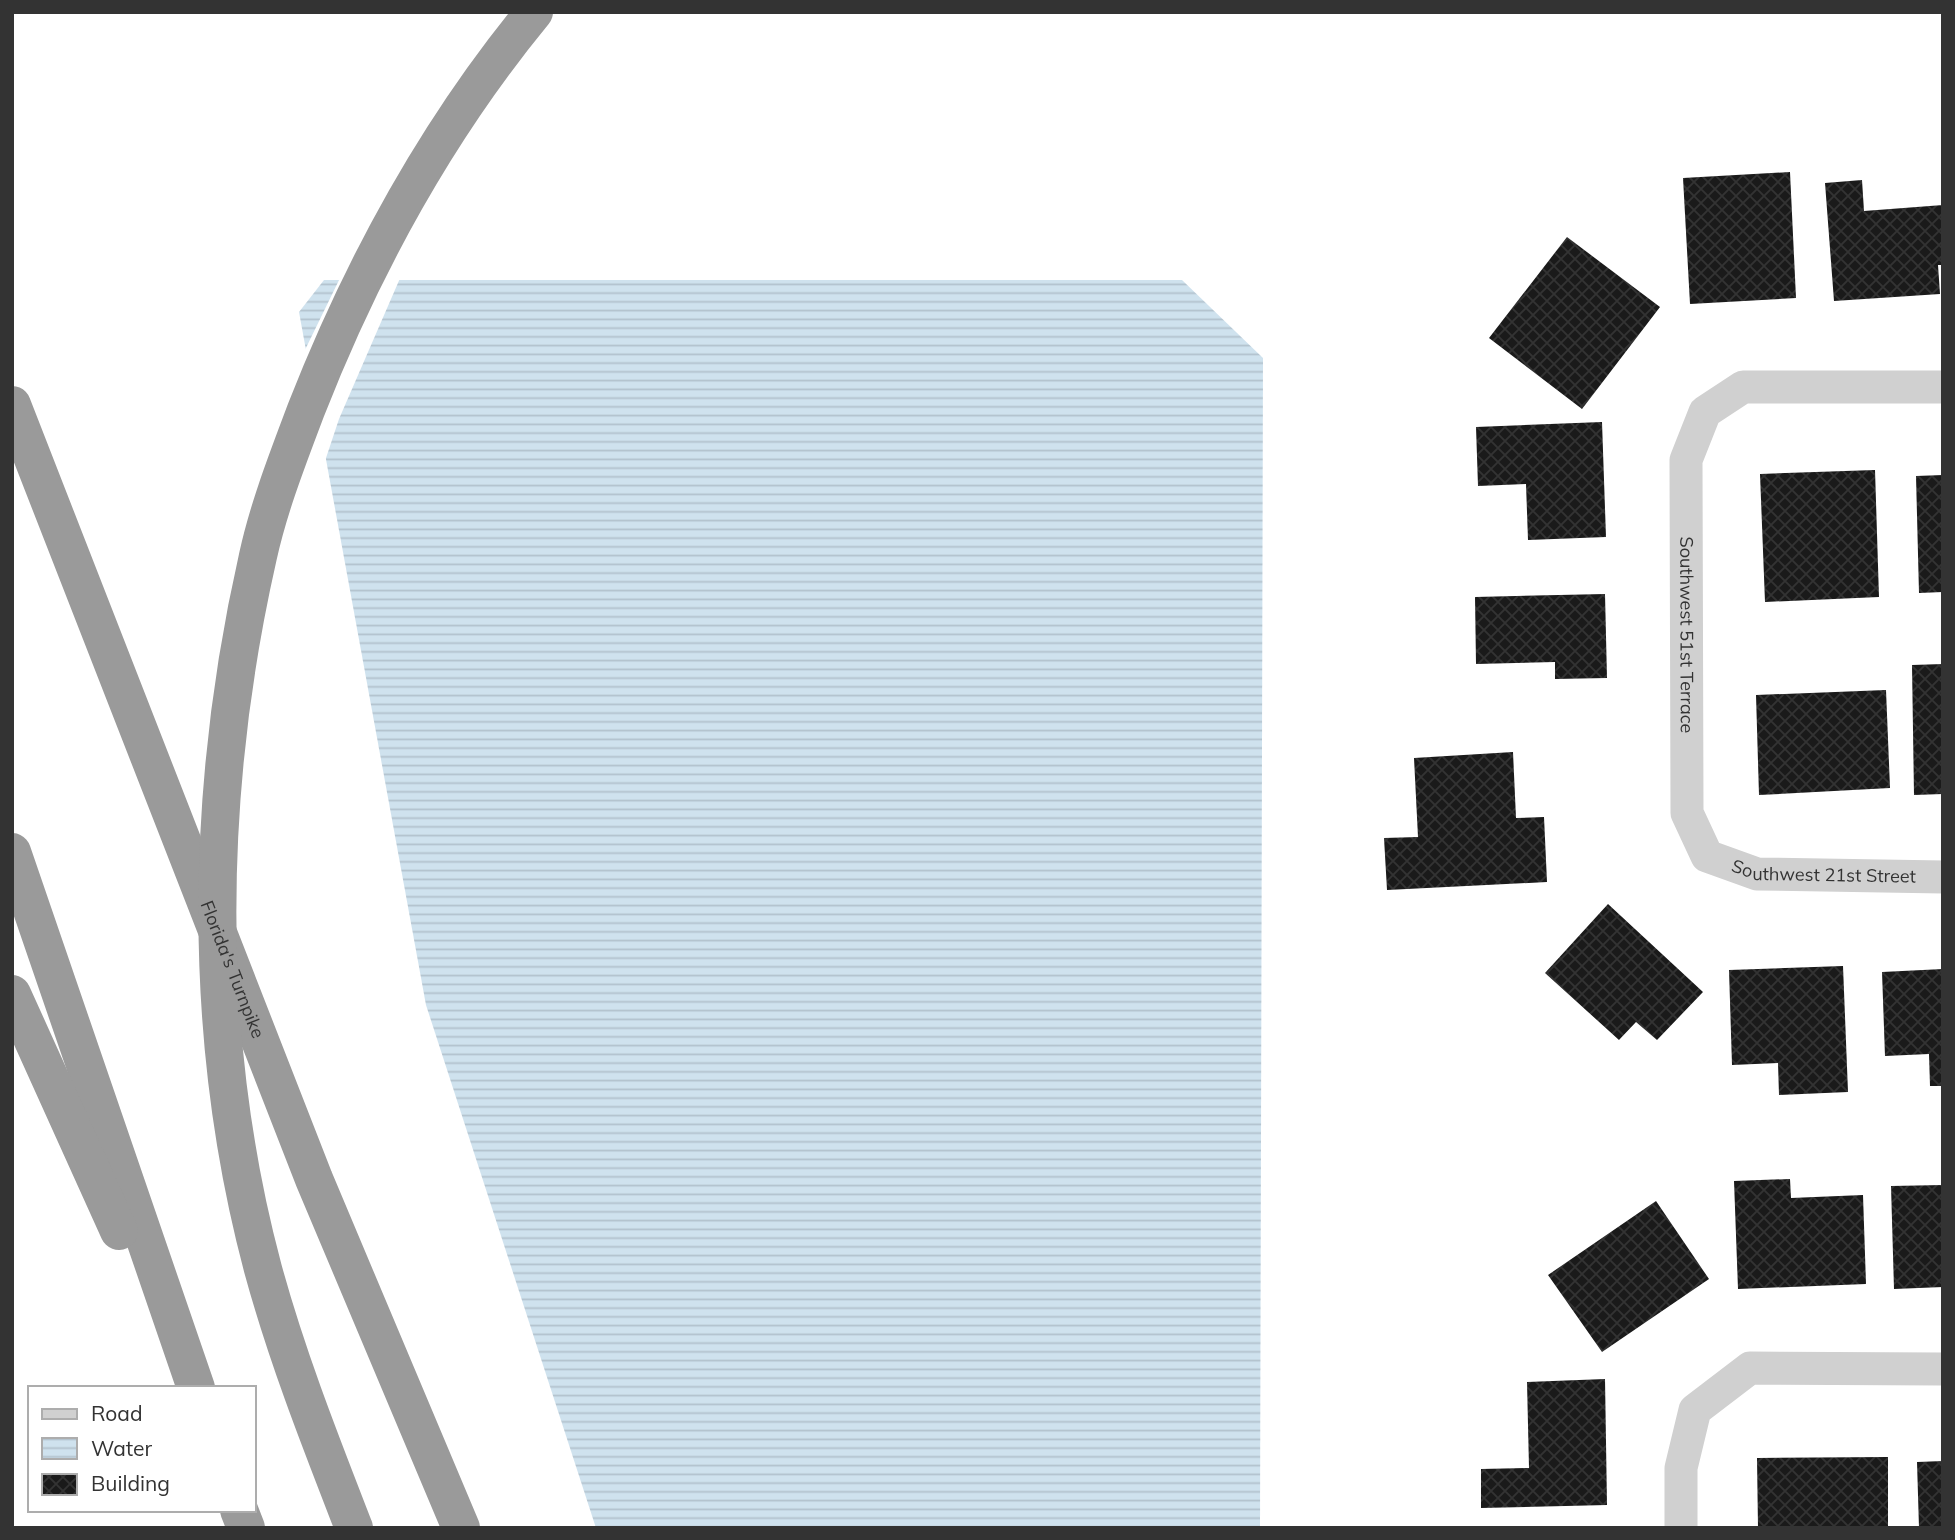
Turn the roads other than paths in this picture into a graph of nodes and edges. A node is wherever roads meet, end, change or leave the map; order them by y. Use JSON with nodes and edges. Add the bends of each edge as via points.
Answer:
{"nodes":[{"id":1,"x":534,"y":12,"type":"edge"},
{"id":2,"x":1943,"y":387,"type":"edge"},
{"id":3,"x":12,"y":405,"type":"edge"},
{"id":4,"x":12,"y":852,"type":"edge"},
{"id":5,"x":1707,"y":856,"type":"joint"},
{"id":6,"x":1943,"y":877,"type":"edge"},
{"id":7,"x":12,"y":994,"type":"edge"},
{"id":8,"x":1943,"y":1368,"type":"edge"},
{"id":9,"x":189,"y":1386,"type":"edge"},
{"id":10,"x":195,"y":1386,"type":"edge"},
{"id":11,"x":354,"y":1528,"type":"edge"},
{"id":12,"x":461,"y":1528,"type":"edge"},
{"id":13,"x":1681,"y":1528,"type":"edge"}],
"edges":[{"from":1,"to":11,"type":"highway","bridge":true,"via":[[448,127],[348,306],[285,464],[258,555],[224,757],[218,941],[225,1065],[242,1170],[267,1282],[309,1413]]},
{"from":2,"to":5,"type":"street","name":"Southwest 51st Terrace","via":[[1743,387],[1705,412],[1686,460],[1686,813]]},
{"from":3,"to":12,"type":"highway","name":"Florida's Turnpike","via":[[309,1166]]},
{"from":4,"to":10,"type":"highway"},
{"from":5,"to":6,"type":"street","name":"Southwest 21st Street","via":[[1757,874]]},
{"from":7,"to":9,"type":"highway"},
{"from":8,"to":13,"type":"street","via":[[1750,1368],[1695,1410],[1681,1468]]}]}
